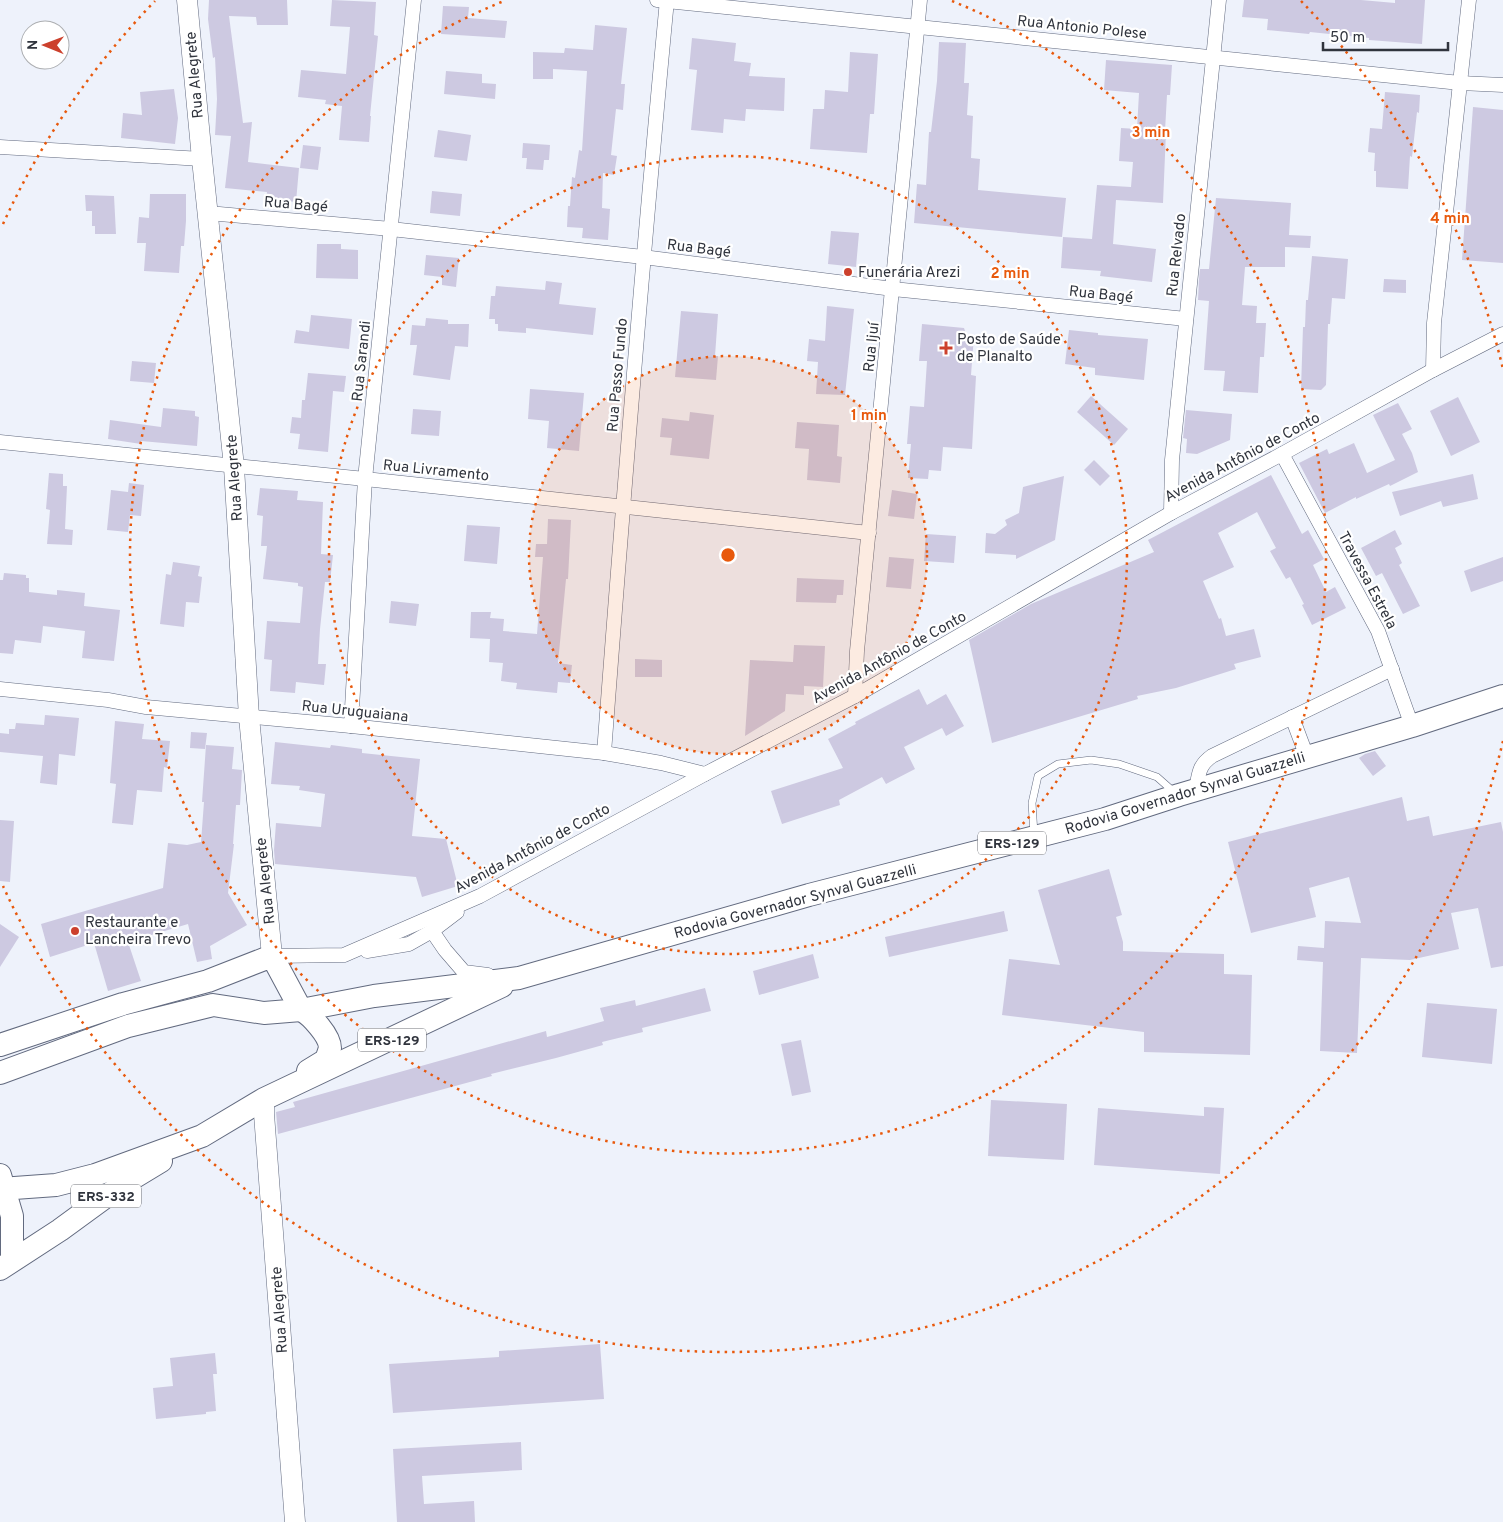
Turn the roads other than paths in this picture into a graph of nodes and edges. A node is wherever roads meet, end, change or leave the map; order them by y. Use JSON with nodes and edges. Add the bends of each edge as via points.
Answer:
{"nodes":[{"id":1,"x":188,"y":0,"type":"edge"},
{"id":2,"x":414,"y":0,"type":"edge"},
{"id":3,"x":664,"y":0,"type":"edge"},
{"id":4,"x":920,"y":0,"type":"edge"},
{"id":5,"x":1219,"y":0,"type":"edge"},
{"id":6,"x":1469,"y":0,"type":"edge"},
{"id":7,"x":918,"y":26,"type":"junction"},
{"id":8,"x":1213,"y":56,"type":"junction"},
{"id":9,"x":1460,"y":83,"type":"junction"},
{"id":10,"x":1503,"y":85,"type":"edge"},
{"id":11,"x":0,"y":146,"type":"edge"},
{"id":12,"x":202,"y":159,"type":"junction"},
{"id":13,"x":208,"y":213,"type":"junction"},
{"id":14,"x":390,"y":229,"type":"junction"},
{"id":15,"x":643,"y":257,"type":"junction"},
{"id":16,"x":892,"y":289,"type":"junction"},
{"id":17,"x":1186,"y":319,"type":"junction"},
{"id":18,"x":1503,"y":334,"type":"edge"},
{"id":19,"x":1433,"y":370,"type":"junction"},
{"id":20,"x":0,"y":442,"type":"edge"},
{"id":21,"x":1282,"y":454,"type":"junction"},
{"id":22,"x":234,"y":467,"type":"junction"},
{"id":23,"x":365,"y":479,"type":"junction"},
{"id":24,"x":622,"y":507,"type":"junction"},
{"id":25,"x":1171,"y":513,"type":"junction"},
{"id":26,"x":869,"y":533,"type":"junction"},
{"id":27,"x":1392,"y":669,"type":"junction"},
{"id":28,"x":0,"y":689,"type":"edge"},
{"id":29,"x":855,"y":696,"type":"junction"},
{"id":30,"x":1503,"y":696,"type":"edge"},
{"id":31,"x":249,"y":717,"type":"junction"},
{"id":32,"x":1292,"y":717,"type":"junction"},
{"id":33,"x":351,"y":726,"type":"junction"},
{"id":34,"x":1412,"y":726,"type":"junction"},
{"id":35,"x":604,"y":753,"type":"junction"},
{"id":36,"x":1307,"y":757,"type":"junction"},
{"id":37,"x":705,"y":774,"type":"junction"},
{"id":38,"x":1187,"y":793,"type":"junction"},
{"id":39,"x":1035,"y":837,"type":"junction"},
{"id":40,"x":480,"y":896,"type":"junction"},
{"id":41,"x":432,"y":931,"type":"junction"},
{"id":42,"x":344,"y":955,"type":"junction"},
{"id":43,"x":272,"y":956,"type":"junction"},
{"id":44,"x":519,"y":978,"type":"junction"},
{"id":45,"x":301,"y":1010,"type":"junction"},
{"id":46,"x":8,"y":1040,"type":"edge"},
{"id":47,"x":0,"y":1073,"type":"edge"},
{"id":48,"x":264,"y":1099,"type":"junction"},
{"id":49,"x":202,"y":1136,"type":"junction"},
{"id":50,"x":1,"y":1184,"type":"edge"},
{"id":51,"x":4,"y":1264,"type":"edge"},
{"id":52,"x":295,"y":1522,"type":"edge"}],
"edges":[{"from":1,"to":12,"type":"street","name":"Rua Alegrete"},
{"from":2,"to":14,"type":"street","name":"Rua Sarandi"},
{"from":3,"to":7,"type":"street","name":"Rua Antonio Polese"},
{"from":3,"to":15,"type":"street","name":"Rua Passo Fundo"},
{"from":4,"to":7,"type":"street","name":"Rua Ijuí"},
{"from":5,"to":8,"type":"street","name":"Rua Relvado"},
{"from":6,"to":9,"type":"street"},
{"from":7,"to":8,"type":"street","name":"Rua Antonio Polese"},
{"from":7,"to":16,"type":"street","name":"Rua Ijuí"},
{"from":8,"to":9,"type":"street","name":"Rua Antonio Polese"},
{"from":8,"to":17,"type":"street","name":"Rua Relvado"},
{"from":9,"to":10,"type":"street","name":"Rua Antonio Polese"},
{"from":9,"to":19,"type":"street","via":[[1434,324]]},
{"from":11,"to":12,"type":"street"},
{"from":12,"to":13,"type":"street","name":"Rua Alegrete"},
{"from":13,"to":14,"type":"street","name":"Rua Bagé"},
{"from":13,"to":22,"type":"street","name":"Rua Alegrete"},
{"from":14,"to":15,"type":"street","name":"Rua Bagé"},
{"from":14,"to":23,"type":"street","name":"Rua Sarandi"},
{"from":15,"to":16,"type":"street","name":"Rua Bagé"},
{"from":15,"to":24,"type":"street","name":"Rua Passo Fundo"},
{"from":16,"to":17,"type":"street","name":"Rua Bagé"},
{"from":16,"to":26,"type":"street","name":"Rua Ijuí"},
{"from":17,"to":25,"type":"street","name":"Rua Relvado","via":[[1172,460]]},
{"from":18,"to":19,"type":"street","name":"Avenida Antônio de Conto"},
{"from":19,"to":21,"type":"street","name":"Avenida Antônio de Conto"},
{"from":20,"to":22,"type":"street","name":"Rua Livramento"},
{"from":21,"to":25,"type":"street","name":"Avenida Antônio de Conto"},
{"from":21,"to":27,"type":"street","name":"Travessa Estrela","via":[[1378,632]]},
{"from":22,"to":23,"type":"street","name":"Rua Livramento"},
{"from":22,"to":31,"type":"street","name":"Rua Alegrete"},
{"from":23,"to":24,"type":"street","name":"Rua Livramento"},
{"from":23,"to":33,"type":"street","name":"Rua Sarandi"},
{"from":24,"to":26,"type":"street","name":"Rua Livramento"},
{"from":24,"to":35,"type":"street","name":"Rua Passo Fundo"},
{"from":25,"to":29,"type":"street","name":"Avenida Antônio de Conto"},
{"from":26,"to":29,"type":"street","name":"Rua Ijuí"},
{"from":27,"to":32,"type":"street"},
{"from":27,"to":34,"type":"street","name":"Travessa Estrela"},
{"from":28,"to":31,"type":"street","name":"Rua Uruguaiana"},
{"from":29,"to":37,"type":"street","name":"Avenida Antônio de Conto"},
{"from":30,"to":34,"type":"main road","name":"Rodovia Governador Synval Guazzelli","number":"ERS-129"},
{"from":31,"to":33,"type":"street","name":"Rua Uruguaiana"},
{"from":31,"to":43,"type":"street","name":"Rua Alegrete"},
{"from":32,"to":36,"type":"street"},
{"from":32,"to":38,"type":"street","via":[[1204,761]]},
{"from":33,"to":35,"type":"street","name":"Rua Uruguaiana"},
{"from":34,"to":36,"type":"main road","name":"Rodovia Governador Synval Guazzelli","number":"ERS-129"},
{"from":35,"to":37,"type":"street","name":"Rua Uruguaiana"},
{"from":36,"to":38,"type":"main road","name":"Rodovia Governador Synval Guazzelli","number":"ERS-129"},
{"from":37,"to":40,"type":"street","name":"Avenida Antônio de Conto"},
{"from":38,"to":39,"type":"main road","name":"Rodovia Governador Synval Guazzelli","number":"ERS-129"},
{"from":38,"to":39,"type":"lane","via":[[1157,777],[1119,764],[1091,760],[1058,764],[1038,776],[1032,803]]},
{"from":39,"to":44,"type":"main road","name":"Rodovia Governador Synval Guazzelli","number":"ERS-129","via":[[809,895]]},
{"from":40,"to":41,"type":"street"},
{"from":40,"to":42,"type":"street","name":"Avenida Antônio de Conto"},
{"from":41,"to":42,"type":"street","via":[[409,944]]},
{"from":41,"to":44,"type":"street","via":[[464,972]]},
{"from":42,"to":43,"type":"street","name":"Avenida Antônio de Conto"},
{"from":43,"to":45,"type":"main road"},
{"from":43,"to":46,"type":"main road","via":[[208,980]]},
{"from":44,"to":45,"type":"main road","name":"Rodovia Governador Synval Guazzelli","number":"ERS-129","via":[[374,996]]},
{"from":44,"to":48,"type":"main road","name":"Rodovia Governador Synval Guazzelli","number":"ERS-129"},
{"from":45,"to":47,"type":"main road","name":"Rodovia Governador Synval Guazzelli","number":"ERS-129","via":[[264,1013],[213,1005],[128,1026]]},
{"from":45,"to":48,"type":"main road","via":[[308,1013],[326,1035],[330,1048],[326,1060]]},
{"from":48,"to":49,"type":"main road","name":"Rodovia Governador Synval Guazzelli","number":"ERS-129"},
{"from":48,"to":52,"type":"street","name":"Rua Alegrete"},
{"from":49,"to":50,"type":"main road","name":"Rodovia Governador Synval Guazzelli","number":"ERS-129","via":[[95,1175],[56,1185]]},
{"from":49,"to":51,"type":"main road","number":"ERS-332","via":[[123,1184],[60,1230]]},
{"from":50,"to":51,"type":"main road","number":"ERS-332","via":[[12,1216]]}]}
